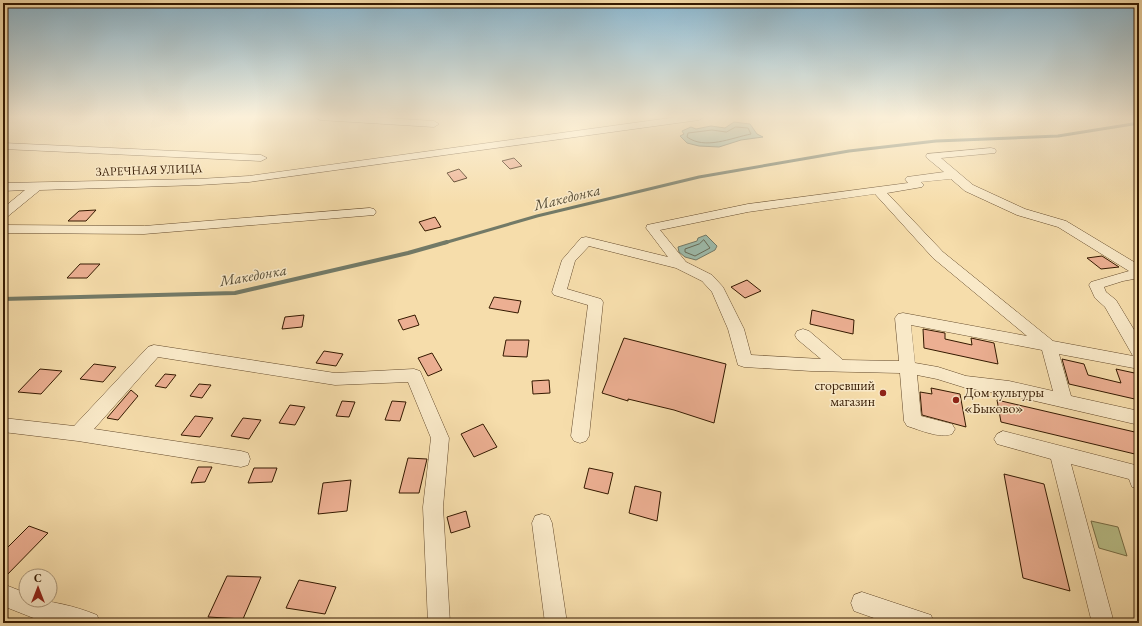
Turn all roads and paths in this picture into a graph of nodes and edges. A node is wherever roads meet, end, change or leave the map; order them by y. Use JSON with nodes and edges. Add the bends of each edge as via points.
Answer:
{"nodes":[{"id":1,"x":8,"y":146,"type":"edge"},
{"id":2,"x":487,"y":146,"type":"edge"},
{"id":3,"x":991,"y":151,"type":"dead end"},
{"id":4,"x":261,"y":158,"type":"dead end"},
{"id":5,"x":953,"y":175,"type":"junction"},
{"id":6,"x":37,"y":186,"type":"junction"},
{"id":7,"x":3,"y":187,"type":"edge"},
{"id":8,"x":878,"y":190,"type":"junction"},
{"id":9,"x":370,"y":212,"type":"dead end"},
{"id":10,"x":3,"y":214,"type":"edge"},
{"id":11,"x":3,"y":229,"type":"edge"},
{"id":12,"x":681,"y":265,"type":"junction"},
{"id":13,"x":1139,"y":272,"type":"edge"},
{"id":14,"x":804,"y":335,"type":"dead end"},
{"id":15,"x":1049,"y":346,"type":"junction"},
{"id":16,"x":1139,"y":352,"type":"edge"},
{"id":17,"x":1139,"y":363,"type":"edge"},
{"id":18,"x":839,"y":365,"type":"junction"},
{"id":19,"x":907,"y":367,"type":"junction"},
{"id":20,"x":1064,"y":401,"type":"junction"},
{"id":21,"x":1139,"y":418,"type":"edge"},
{"id":22,"x":3,"y":425,"type":"edge"},
{"id":23,"x":946,"y":429,"type":"dead end"},
{"id":24,"x":78,"y":434,"type":"junction"},
{"id":25,"x":580,"y":436,"type":"dead end"},
{"id":26,"x":1003,"y":439,"type":"dead end"},
{"id":27,"x":1059,"y":453,"type":"junction"},
{"id":28,"x":241,"y":459,"type":"dead end"},
{"id":29,"x":1139,"y":481,"type":"edge"},
{"id":30,"x":542,"y":523,"type":"dead end"},
{"id":31,"x":3,"y":594,"type":"edge"},
{"id":32,"x":862,"y":602,"type":"dead end"},
{"id":33,"x":89,"y":623,"type":"edge"},
{"id":34,"x":439,"y":623,"type":"edge"},
{"id":35,"x":556,"y":623,"type":"edge"},
{"id":36,"x":923,"y":623,"type":"edge"},
{"id":37,"x":1103,"y":623,"type":"edge"}],
"edges":[{"from":1,"to":4,"type":"street"},
{"from":2,"to":6,"type":"street","name":"ЗАРЕЧНАЯ УЛИЦА","via":[[249,179]]},
{"from":3,"to":5,"type":"street","via":[[931,156]]},
{"from":5,"to":8,"type":"street","via":[[911,179],[918,185]]},
{"from":5,"to":13,"type":"street","via":[[969,188],[1015,209],[1062,224]]},
{"from":6,"to":7,"type":"street","name":"ЗАРЕЧНАЯ УЛИЦА"},
{"from":6,"to":10,"type":"street"},
{"from":8,"to":12,"type":"street","via":[[748,208],[652,228]]},
{"from":8,"to":15,"type":"street","via":[[938,256]]},
{"from":9,"to":11,"type":"street","via":[[144,230]]},
{"from":12,"to":18,"type":"street","via":[[707,278],[718,290],[736,329],[744,361]]},
{"from":12,"to":25,"type":"street","via":[[586,241],[570,260],[559,292],[596,302]]},
{"from":13,"to":16,"type":"street","via":[[1096,285],[1100,295],[1111,304]]},
{"from":14,"to":18,"type":"street"},
{"from":15,"to":17,"type":"street"},
{"from":15,"to":19,"type":"street","via":[[903,318]]},
{"from":15,"to":20,"type":"street"},
{"from":18,"to":19,"type":"street"},
{"from":19,"to":20,"type":"street","via":[[966,382],[1009,388]]},
{"from":19,"to":23,"type":"street","via":[[913,420]]},
{"from":20,"to":21,"type":"street"},
{"from":22,"to":24,"type":"street"},
{"from":24,"to":28,"type":"street"},
{"from":24,"to":34,"type":"street","via":[[154,351],[335,379],[414,375],[440,438],[433,507]]},
{"from":26,"to":27,"type":"street"},
{"from":27,"to":29,"type":"street","via":[[1136,473]]},
{"from":27,"to":37,"type":"street"},
{"from":30,"to":35,"type":"street"},
{"from":31,"to":33,"type":"street","via":[[47,612]]},
{"from":32,"to":36,"type":"street"}]}
